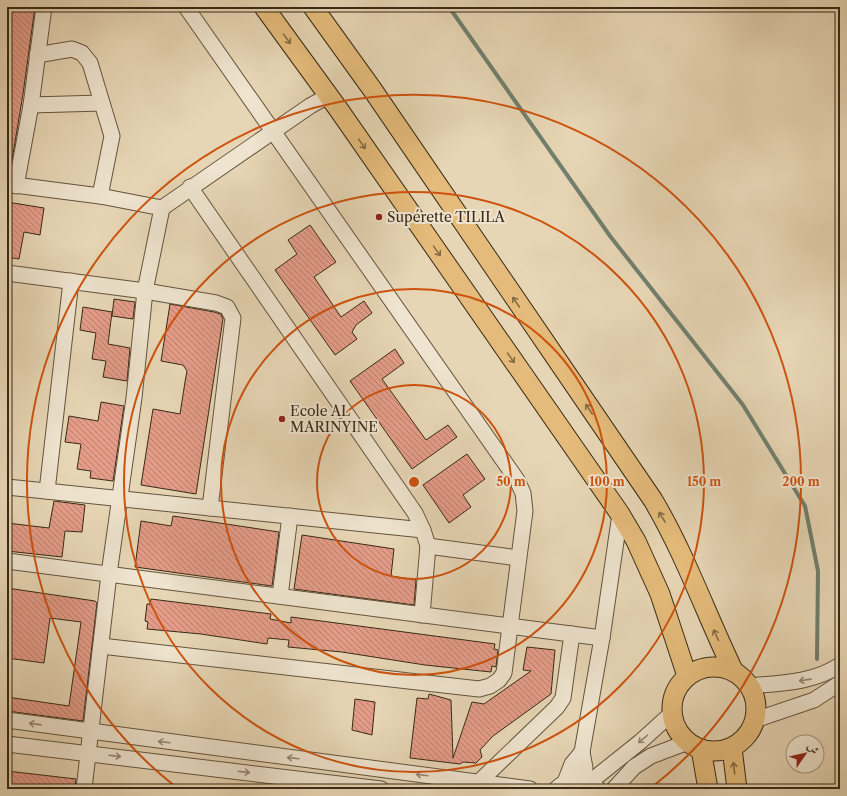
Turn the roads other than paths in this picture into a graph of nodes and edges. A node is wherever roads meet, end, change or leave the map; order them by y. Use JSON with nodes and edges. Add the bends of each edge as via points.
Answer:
{"nodes":[{"id":1,"x":44,"y":7,"type":"edge"},
{"id":2,"x":186,"y":7,"type":"edge"},
{"id":3,"x":264,"y":7,"type":"edge"},
{"id":4,"x":313,"y":7,"type":"edge"},
{"id":5,"x":37,"y":55,"type":"junction"},
{"id":6,"x":328,"y":96,"type":"junction"},
{"id":7,"x":102,"y":104,"type":"junction"},
{"id":8,"x":31,"y":105,"type":"junction"},
{"id":9,"x":275,"y":132,"type":"junction"},
{"id":10,"x":12,"y":185,"type":"edge"},
{"id":11,"x":190,"y":187,"type":"junction"},
{"id":12,"x":100,"y":196,"type":"junction"},
{"id":13,"x":162,"y":208,"type":"junction"},
{"id":14,"x":7,"y":275,"type":"edge"},
{"id":15,"x":71,"y":281,"type":"junction"},
{"id":16,"x":145,"y":291,"type":"junction"},
{"id":17,"x":7,"y":487,"type":"edge"},
{"id":18,"x":47,"y":491,"type":"junction"},
{"id":19,"x":120,"y":499,"type":"junction"},
{"id":20,"x":210,"y":508,"type":"junction"},
{"id":21,"x":620,"y":514,"type":"junction"},
{"id":22,"x":290,"y":516,"type":"junction"},
{"id":23,"x":423,"y":530,"type":"junction"},
{"id":24,"x":428,"y":546,"type":"junction"},
{"id":25,"x":518,"y":558,"type":"junction"},
{"id":26,"x":7,"y":561,"type":"edge"},
{"id":27,"x":109,"y":574,"type":"junction"},
{"id":28,"x":280,"y":596,"type":"junction"},
{"id":29,"x":422,"y":615,"type":"junction"},
{"id":30,"x":511,"y":626,"type":"junction"},
{"id":31,"x":572,"y":634,"type":"junction"},
{"id":32,"x":602,"y":638,"type":"junction"},
{"id":33,"x":101,"y":646,"type":"junction"},
{"id":34,"x":840,"y":665,"type":"edge"},
{"id":35,"x":733,"y":670,"type":"junction"},
{"id":36,"x":687,"y":676,"type":"junction"},
{"id":37,"x":840,"y":683,"type":"edge"},
{"id":38,"x":750,"y":686,"type":"junction"},
{"id":39,"x":672,"y":713,"type":"junction"},
{"id":40,"x":7,"y":720,"type":"edge"},
{"id":41,"x":755,"y":720,"type":"junction"},
{"id":42,"x":91,"y":732,"type":"junction"},
{"id":43,"x":7,"y":744,"type":"edge"},
{"id":44,"x":695,"y":745,"type":"junction"},
{"id":45,"x":732,"y":748,"type":"junction"},
{"id":46,"x":88,"y":752,"type":"junction"},
{"id":47,"x":582,"y":752,"type":"junction"},
{"id":48,"x":479,"y":782,"type":"junction"},
{"id":49,"x":590,"y":783,"type":"edge"},
{"id":50,"x":561,"y":785,"type":"edge"},
{"id":51,"x":84,"y":789,"type":"edge"},
{"id":52,"x":381,"y":789,"type":"edge"},
{"id":53,"x":530,"y":789,"type":"edge"},
{"id":54,"x":614,"y":789,"type":"edge"},
{"id":55,"x":708,"y":789,"type":"edge"},
{"id":56,"x":737,"y":789,"type":"edge"}],
"edges":[{"from":1,"to":5,"type":"street"},
{"from":2,"to":9,"type":"street"},
{"from":3,"to":6,"type":"main road","one_way":true},
{"from":35,"to":4,"type":"main road","one_way":true,"via":[[679,548],[653,500],[372,89]]},
{"from":5,"to":7,"type":"street","via":[[72,48],[82,53],[90,63]]},
{"from":5,"to":8,"type":"street"},
{"from":6,"to":9,"type":"street"},
{"from":6,"to":21,"type":"main road","one_way":true},
{"from":7,"to":8,"type":"street"},
{"from":7,"to":12,"type":"street","via":[[112,136]]},
{"from":8,"to":10,"type":"street"},
{"from":9,"to":11,"type":"street"},
{"from":9,"to":25,"type":"street","via":[[517,480],[523,493],[524,511]]},
{"from":10,"to":12,"type":"street"},
{"from":11,"to":13,"type":"street"},
{"from":11,"to":23,"type":"street","via":[[415,513]]},
{"from":12,"to":13,"type":"street"},
{"from":13,"to":16,"type":"street"},
{"from":14,"to":15,"type":"street"},
{"from":15,"to":16,"type":"street"},
{"from":15,"to":18,"type":"street"},
{"from":16,"to":19,"type":"street"},
{"from":16,"to":20,"type":"street","via":[[224,305],[230,310],[233,318]]},
{"from":17,"to":18,"type":"street"},
{"from":18,"to":19,"type":"street"},
{"from":19,"to":20,"type":"street"},
{"from":19,"to":27,"type":"street"},
{"from":20,"to":22,"type":"street"},
{"from":21,"to":32,"type":"street"},
{"from":21,"to":36,"type":"main road","via":[[652,574]]},
{"from":22,"to":23,"type":"street"},
{"from":22,"to":28,"type":"street"},
{"from":23,"to":24,"type":"street"},
{"from":24,"to":25,"type":"street"},
{"from":24,"to":29,"type":"street"},
{"from":25,"to":30,"type":"street"},
{"from":26,"to":27,"type":"street"},
{"from":27,"to":28,"type":"street"},
{"from":27,"to":33,"type":"street"},
{"from":28,"to":29,"type":"street"},
{"from":29,"to":30,"type":"street"},
{"from":30,"to":31,"type":"street"},
{"from":30,"to":33,"type":"street","via":[[504,673],[490,686],[479,688]]},
{"from":31,"to":32,"type":"street"},
{"from":31,"to":48,"type":"street","via":[[563,698],[557,708]]},
{"from":32,"to":47,"type":"street"},
{"from":33,"to":42,"type":"street"},
{"from":34,"to":38,"type":"street","one_way":true,"via":[[812,679]]},
{"from":35,"to":36,"type":"main road","via":[[709,666]]},
{"from":35,"to":38,"type":"main road"},
{"from":36,"to":39,"type":"main road","via":[[675,693]]},
{"from":37,"to":41,"type":"street","via":[[814,700]]},
{"from":38,"to":41,"type":"main road","via":[[756,702]]},
{"from":39,"to":44,"type":"main road","via":[[676,727]]},
{"from":39,"to":49,"type":"street","one_way":true},
{"from":42,"to":40,"type":"street","one_way":true},
{"from":41,"to":45,"type":"main road","via":[[746,737]]},
{"from":42,"to":46,"type":"street"},
{"from":48,"to":42,"type":"street","one_way":true},
{"from":43,"to":46,"type":"street"},
{"from":44,"to":45,"type":"main road","via":[[717,751]]},
{"from":44,"to":54,"type":"street","via":[[651,756],[634,767]]},
{"from":44,"to":55,"type":"main road"},
{"from":56,"to":45,"type":"main road","one_way":true},
{"from":46,"to":51,"type":"street"},
{"from":46,"to":52,"type":"street","one_way":true},
{"from":47,"to":49,"type":"street"},
{"from":47,"to":50,"type":"street"},
{"from":48,"to":53,"type":"street"},
{"from":49,"to":50,"type":"street","via":[[573,779]]}]}
